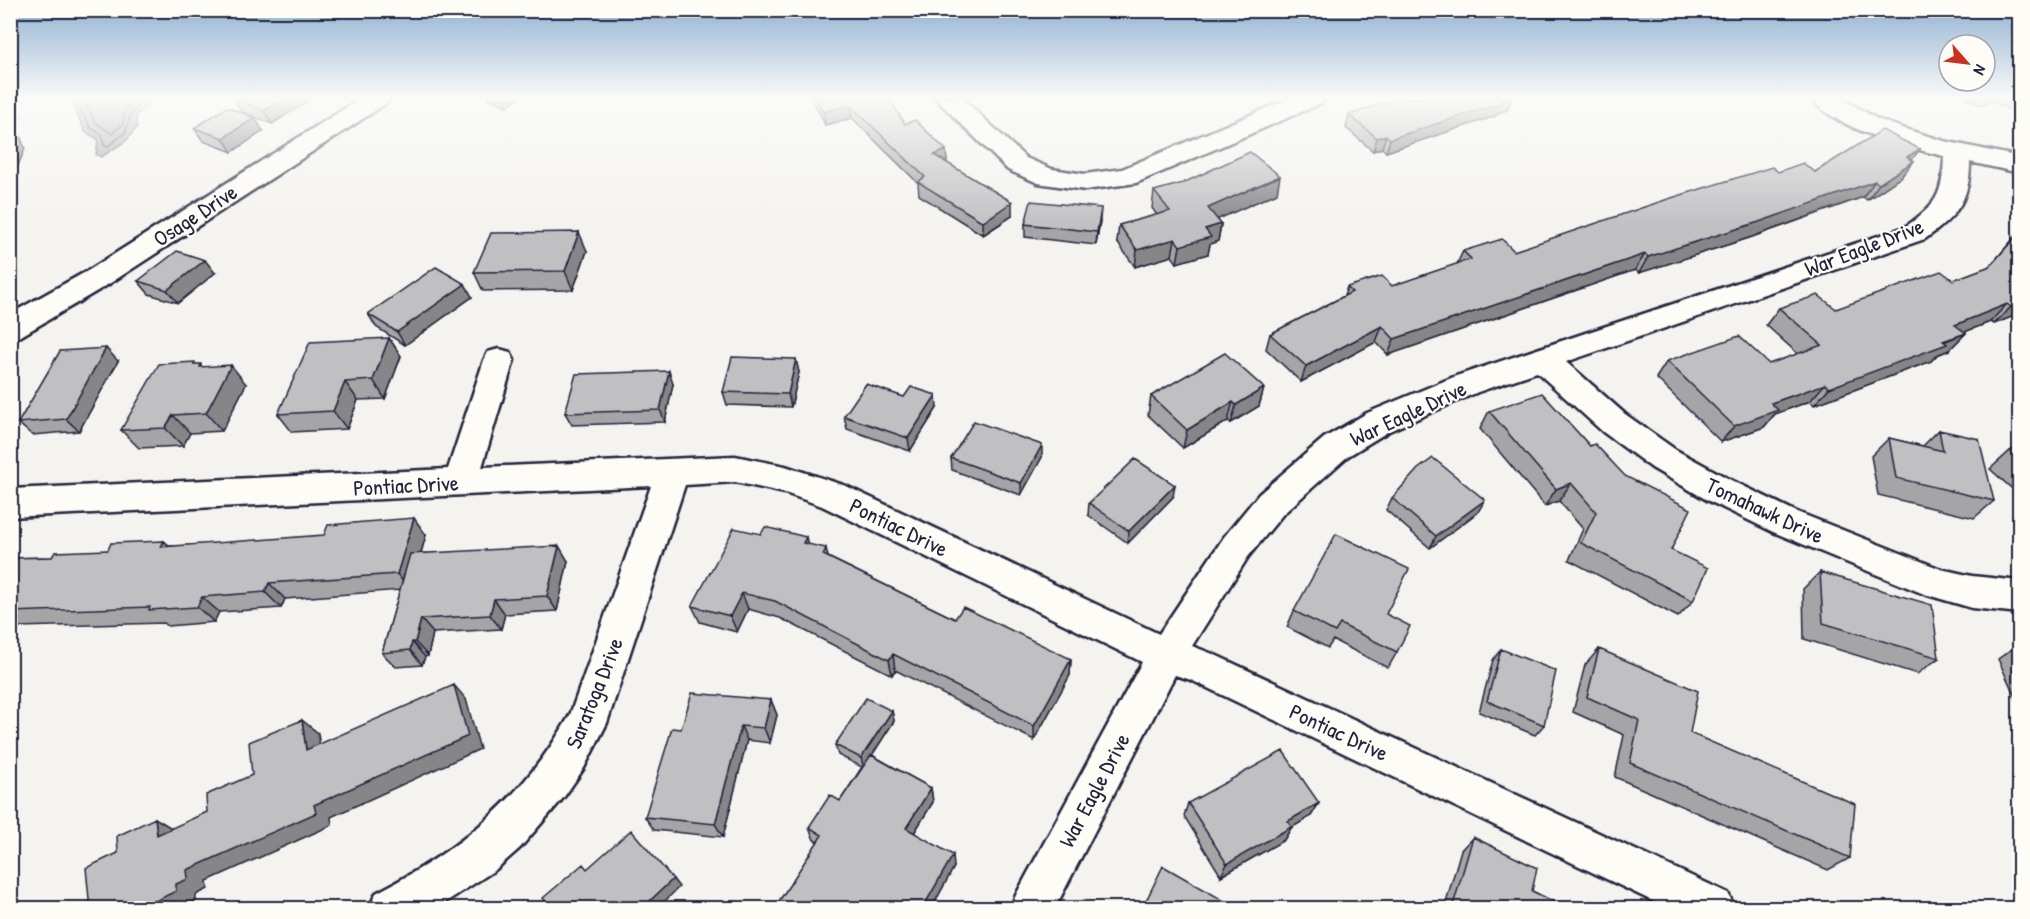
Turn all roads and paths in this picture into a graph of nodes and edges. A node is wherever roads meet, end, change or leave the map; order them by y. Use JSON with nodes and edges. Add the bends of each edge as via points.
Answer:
{"nodes":[{"id":1,"x":311,"y":141,"type":"edge"},
{"id":2,"x":992,"y":141,"type":"edge"},
{"id":3,"x":1213,"y":141,"type":"edge"},
{"id":4,"x":1921,"y":141,"type":"edge"},
{"id":5,"x":1957,"y":151,"type":"junction"},
{"id":6,"x":2019,"y":165,"type":"edge"},
{"id":7,"x":10,"y":328,"type":"edge"},
{"id":8,"x":1542,"y":359,"type":"junction"},
{"id":9,"x":498,"y":360,"type":"dead end"},
{"id":10,"x":674,"y":472,"type":"junction"},
{"id":11,"x":460,"y":483,"type":"junction"},
{"id":12,"x":10,"y":503,"type":"edge"},
{"id":13,"x":2019,"y":597,"type":"edge"},
{"id":14,"x":1166,"y":655,"type":"junction"},
{"id":15,"x":1699,"y":905,"type":"edge"},
{"id":16,"x":391,"y":909,"type":"edge"},
{"id":17,"x":1032,"y":909,"type":"edge"}],
"edges":[{"from":1,"to":7,"type":"street","name":"Osage Drive","via":[[99,277]]},
{"from":2,"to":3,"type":"street","via":[[1017,164],[1047,177],[1085,182],[1128,177]]},
{"from":4,"to":5,"type":"street"},
{"from":5,"to":6,"type":"street"},
{"from":5,"to":8,"type":"street","name":"War Eagle Drive","via":[[1957,186],[1947,206],[1915,233]]},
{"from":8,"to":13,"type":"street","name":"Tomahawk Drive","via":[[1614,423],[1664,459],[1719,490],[1785,522],[1937,583]]},
{"from":8,"to":14,"type":"street","name":"War Eagle Drive","via":[[1428,399],[1336,447],[1271,504],[1236,547]]},
{"from":9,"to":11,"type":"street"},
{"from":10,"to":11,"type":"street","name":"Pontiac Drive"},
{"from":10,"to":14,"type":"street","name":"Pontiac Drive","via":[[735,470],[795,481]]},
{"from":10,"to":16,"type":"street","name":"Saratoga Drive","via":[[587,723],[575,747],[547,790],[483,854]]},
{"from":11,"to":12,"type":"street","name":"Pontiac Drive"},
{"from":14,"to":15,"type":"street","name":"Pontiac Drive","via":[[1200,666]]},
{"from":14,"to":17,"type":"street","name":"War Eagle Drive"}]}
